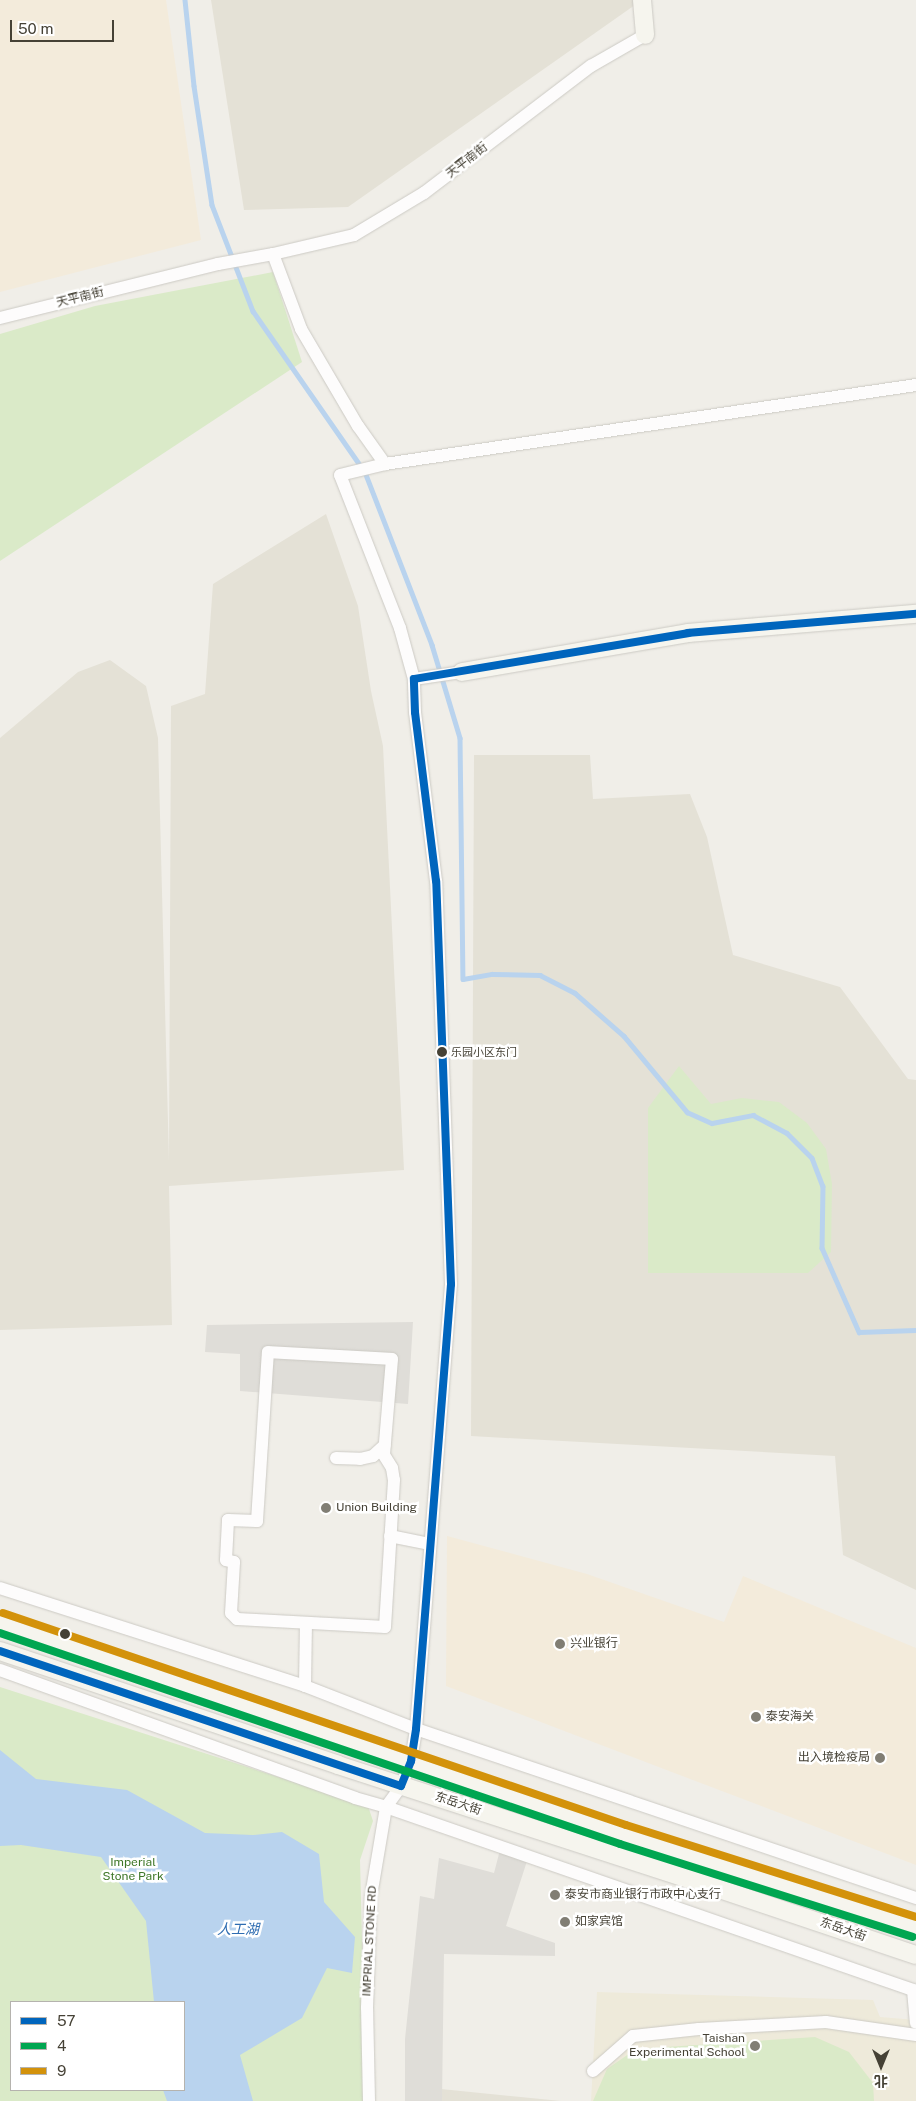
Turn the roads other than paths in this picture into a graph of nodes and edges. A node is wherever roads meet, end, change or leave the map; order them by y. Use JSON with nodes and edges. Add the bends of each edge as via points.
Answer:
{"nodes":[{"id":1,"x":642,"y":0,"type":"edge"},
{"id":2,"x":645,"y":35,"type":"joint"},
{"id":3,"x":273,"y":254,"type":"junction"},
{"id":4,"x":0,"y":318,"type":"edge"},
{"id":5,"x":916,"y":385,"type":"edge"},
{"id":6,"x":379,"y":466,"type":"junction"},
{"id":7,"x":916,"y":614,"type":"edge"},
{"id":8,"x":462,"y":672,"type":"joint"},
{"id":9,"x":420,"y":678,"type":"junction"},
{"id":10,"x":385,"y":1445,"type":"junction"},
{"id":11,"x":336,"y":1458,"type":"dead end"},
{"id":12,"x":390,"y":1536,"type":"junction"},
{"id":13,"x":430,"y":1544,"type":"junction"},
{"id":14,"x":0,"y":1588,"type":"edge"},
{"id":15,"x":0,"y":1622,"type":"edge"},
{"id":16,"x":306,"y":1623,"type":"junction"},
{"id":17,"x":0,"y":1651,"type":"edge"},
{"id":18,"x":0,"y":1670,"type":"edge"},
{"id":19,"x":305,"y":1686,"type":"junction"},
{"id":20,"x":416,"y":1729,"type":"junction"},
{"id":21,"x":410,"y":1761,"type":"junction"},
{"id":22,"x":401,"y":1786,"type":"junction"},
{"id":23,"x":386,"y":1807,"type":"junction"},
{"id":24,"x":916,"y":1898,"type":"edge"},
{"id":25,"x":916,"y":1928,"type":"edge"},
{"id":26,"x":916,"y":1955,"type":"edge"},
{"id":27,"x":915,"y":1990,"type":"edge"},
{"id":28,"x":916,"y":2024,"type":"edge"},
{"id":29,"x":916,"y":2033,"type":"edge"},
{"id":30,"x":593,"y":2071,"type":"dead end"},
{"id":31,"x":370,"y":2101,"type":"edge"}],
"edges":[{"from":1,"to":2,"type":"main road"},
{"from":2,"to":3,"type":"street","name":"天平南街","via":[[591,66],[424,193],[354,235]]},
{"from":3,"to":4,"type":"street","name":"天平南街","via":[[218,264]]},
{"from":3,"to":6,"type":"street","via":[[301,329]]},
{"from":5,"to":6,"type":"street"},
{"from":6,"to":9,"type":"street","name":"IMPRIAL STONE RD","via":[[340,475]]},
{"from":7,"to":8,"type":"main road","via":[[688,633]]},
{"from":8,"to":9,"type":"street"},
{"from":9,"to":13,"type":"street","name":"IMPRIAL STONE RD","via":[[415,712],[436,881],[451,1284]]},
{"from":10,"to":11,"type":"street","via":[[372,1456]]},
{"from":10,"to":12,"type":"street","via":[[384,1455],[392,1468],[394,1480]]},
{"from":10,"to":16,"type":"street","via":[[392,1359],[268,1352],[257,1521],[228,1520],[226,1560],[234,1562],[231,1613],[237,1619]]},
{"from":12,"to":13,"type":"street"},
{"from":12,"to":16,"type":"street","via":[[385,1627]]},
{"from":13,"to":20,"type":"street","name":"IMPRIAL STONE RD"},
{"from":14,"to":19,"type":"street"},
{"from":15,"to":21,"type":"main road"},
{"from":16,"to":19,"type":"street"},
{"from":17,"to":22,"type":"main road","name":"东岳大街"},
{"from":18,"to":23,"type":"street"},
{"from":19,"to":20,"type":"street"},
{"from":20,"to":21,"type":"street","name":"IMPRIAL STONE RD"},
{"from":20,"to":24,"type":"street"},
{"from":21,"to":22,"type":"street","name":"IMPRIAL STONE RD"},
{"from":21,"to":25,"type":"main road","via":[[623,1836]]},
{"from":22,"to":23,"type":"street","name":"IMPRIAL STONE RD"},
{"from":22,"to":26,"type":"main road","name":"东岳大街"},
{"from":23,"to":27,"type":"street"},
{"from":23,"to":31,"type":"street","name":"IMPRIAL STONE RD","via":[[371,1896],[367,2008]]},
{"from":27,"to":28,"type":"street"},
{"from":29,"to":30,"type":"street","via":[[826,2022],[633,2036]]}]}
